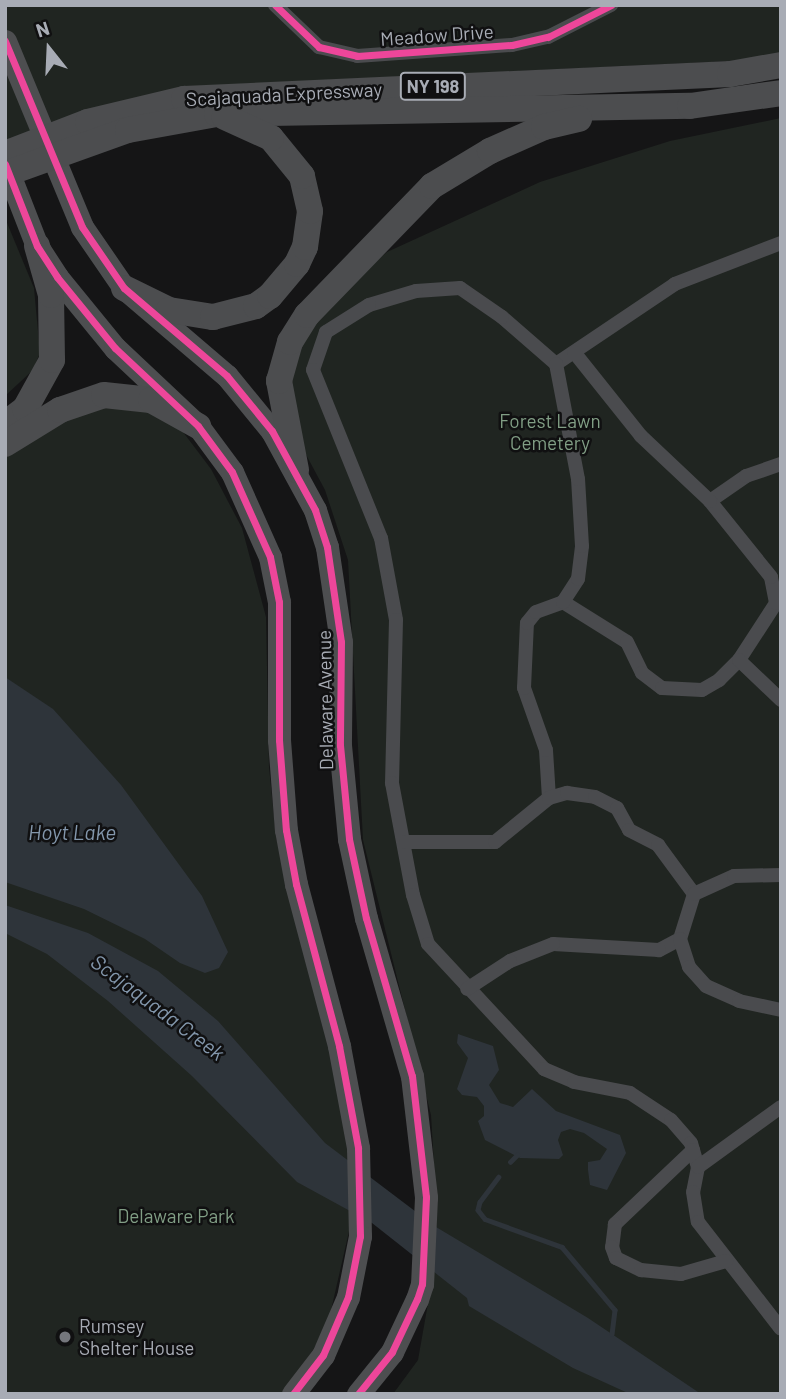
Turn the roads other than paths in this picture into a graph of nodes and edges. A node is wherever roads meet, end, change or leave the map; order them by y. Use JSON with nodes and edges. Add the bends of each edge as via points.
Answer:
{"nodes":[{"id":1,"x":275,"y":5,"type":"edge"},
{"id":2,"x":611,"y":5,"type":"edge"},
{"id":3,"x":5,"y":41,"type":"edge"},
{"id":4,"x":781,"y":65,"type":"edge"},
{"id":5,"x":781,"y":93,"type":"edge"},
{"id":6,"x":646,"y":107,"type":"junction"},
{"id":7,"x":217,"y":114,"type":"junction"},
{"id":8,"x":91,"y":131,"type":"junction"},
{"id":9,"x":5,"y":155,"type":"edge"},
{"id":10,"x":5,"y":164,"type":"edge"},
{"id":11,"x":5,"y":174,"type":"edge"},
{"id":12,"x":781,"y":243,"type":"edge"},
{"id":13,"x":37,"y":246,"type":"junction"},
{"id":14,"x":124,"y":288,"type":"junction"},
{"id":15,"x":574,"y":352,"type":"junction"},
{"id":16,"x":556,"y":364,"type":"junction"},
{"id":17,"x":5,"y":424,"type":"edge"},
{"id":18,"x":198,"y":426,"type":"junction"},
{"id":19,"x":5,"y":444,"type":"edge"},
{"id":20,"x":781,"y":464,"type":"edge"},
{"id":21,"x":296,"y":470,"type":"junction"},
{"id":22,"x":710,"y":501,"type":"junction"},
{"id":23,"x":563,"y":602,"type":"junction"},
{"id":24,"x":739,"y":660,"type":"junction"},
{"id":25,"x":781,"y":700,"type":"edge"},
{"id":26,"x":549,"y":798,"type":"junction"},
{"id":27,"x":406,"y":842,"type":"junction"},
{"id":28,"x":781,"y":874,"type":"edge"},
{"id":29,"x":694,"y":894,"type":"junction"},
{"id":30,"x":680,"y":939,"type":"junction"},
{"id":31,"x":467,"y":989,"type":"junction"},
{"id":32,"x":781,"y":1010,"type":"edge"},
{"id":33,"x":781,"y":1108,"type":"edge"},
{"id":34,"x":693,"y":1150,"type":"junction"},
{"id":35,"x":698,"y":1167,"type":"junction"},
{"id":36,"x":726,"y":1261,"type":"junction"},
{"id":37,"x":781,"y":1329,"type":"edge"},
{"id":38,"x":293,"y":1394,"type":"edge"},
{"id":39,"x":358,"y":1394,"type":"edge"}],
"edges":[{"from":1,"to":2,"type":"street","name":"Meadow Drive","via":[[319,47],[357,56],[512,45],[548,37]]},
{"from":3,"to":14,"type":"main road","name":"Delaware Avenue","via":[[71,207]]},
{"from":4,"to":8,"type":"highway","name":"Scajaquada Expressway","number":"NY 198","via":[[730,74],[184,99]]},
{"from":5,"to":6,"type":"highway","name":"Scajaquada Expressway","number":"NY 198"},
{"from":6,"to":7,"type":"highway","name":"Scajaquada Expressway","number":"NY 198"},
{"from":6,"to":21,"type":"highway","via":[[544,127],[467,163],[432,186],[333,285],[298,327],[283,360],[282,411]]},
{"from":7,"to":8,"type":"highway","name":"Scajaquada Expressway","number":"NY 198"},
{"from":7,"to":14,"type":"highway","via":[[271,138],[302,176],[310,211],[305,247],[297,264],[256,306],[213,317],[169,310]]},
{"from":8,"to":9,"type":"highway","name":"Scajaquada Expressway","number":"NY 198"},
{"from":8,"to":11,"type":"highway","name":"Scajaquada Expressway","number":"NY 198"},
{"from":10,"to":13,"type":"main road"},
{"from":12,"to":15,"type":"street","via":[[675,284]]},
{"from":13,"to":17,"type":"highway","via":[[51,295],[52,360],[25,409]]},
{"from":13,"to":18,"type":"main road","via":[[77,305],[115,348]]},
{"from":14,"to":21,"type":"main road","name":"Delaware Avenue","via":[[227,376],[272,430]]},
{"from":15,"to":16,"type":"street"},
{"from":15,"to":22,"type":"street","via":[[641,436]]},
{"from":16,"to":23,"type":"street","via":[[578,479],[582,546],[578,579]]},
{"from":16,"to":27,"type":"street","via":[[460,288],[416,291],[369,305],[326,332],[313,370],[381,538],[396,620],[392,783]]},
{"from":18,"to":19,"type":"highway","via":[[151,400],[104,395],[60,410]]},
{"from":18,"to":38,"type":"main road","via":[[232,472],[270,557],[279,602],[279,740],[286,830],[339,1046],[358,1147],[360,1236],[339,1325]]},
{"from":20,"to":22,"type":"street","via":[[746,476]]},
{"from":21,"to":39,"type":"main road","name":"Delaware Avenue","via":[[315,510],[338,595],[340,746],[349,839],[366,918],[412,1076],[426,1197],[422,1284],[392,1352]]},
{"from":22,"to":24,"type":"street","via":[[771,577],[776,603]]},
{"from":23,"to":24,"type":"street","via":[[627,642],[642,673],[663,688],[702,690]]},
{"from":23,"to":26,"type":"street","via":[[536,612],[527,624],[524,688],[546,750]]},
{"from":24,"to":25,"type":"street"},
{"from":26,"to":27,"type":"street","via":[[495,842]]},
{"from":26,"to":29,"type":"street","via":[[568,793],[595,797],[617,808],[629,830],[658,845]]},
{"from":27,"to":31,"type":"street","via":[[413,895],[428,944]]},
{"from":28,"to":29,"type":"street","via":[[734,876]]},
{"from":29,"to":30,"type":"street"},
{"from":30,"to":31,"type":"street","via":[[659,950],[554,944],[510,961]]},
{"from":30,"to":32,"type":"street","via":[[689,967],[706,986],[738,1001]]},
{"from":31,"to":34,"type":"street","via":[[544,1069],[574,1083],[630,1093],[671,1120]]},
{"from":33,"to":35,"type":"street"},
{"from":34,"to":35,"type":"street"},
{"from":34,"to":36,"type":"street","via":[[615,1224],[612,1247],[616,1258],[640,1270],[681,1274]]},
{"from":35,"to":36,"type":"street","via":[[693,1192],[698,1222]]},
{"from":36,"to":37,"type":"street"}]}
